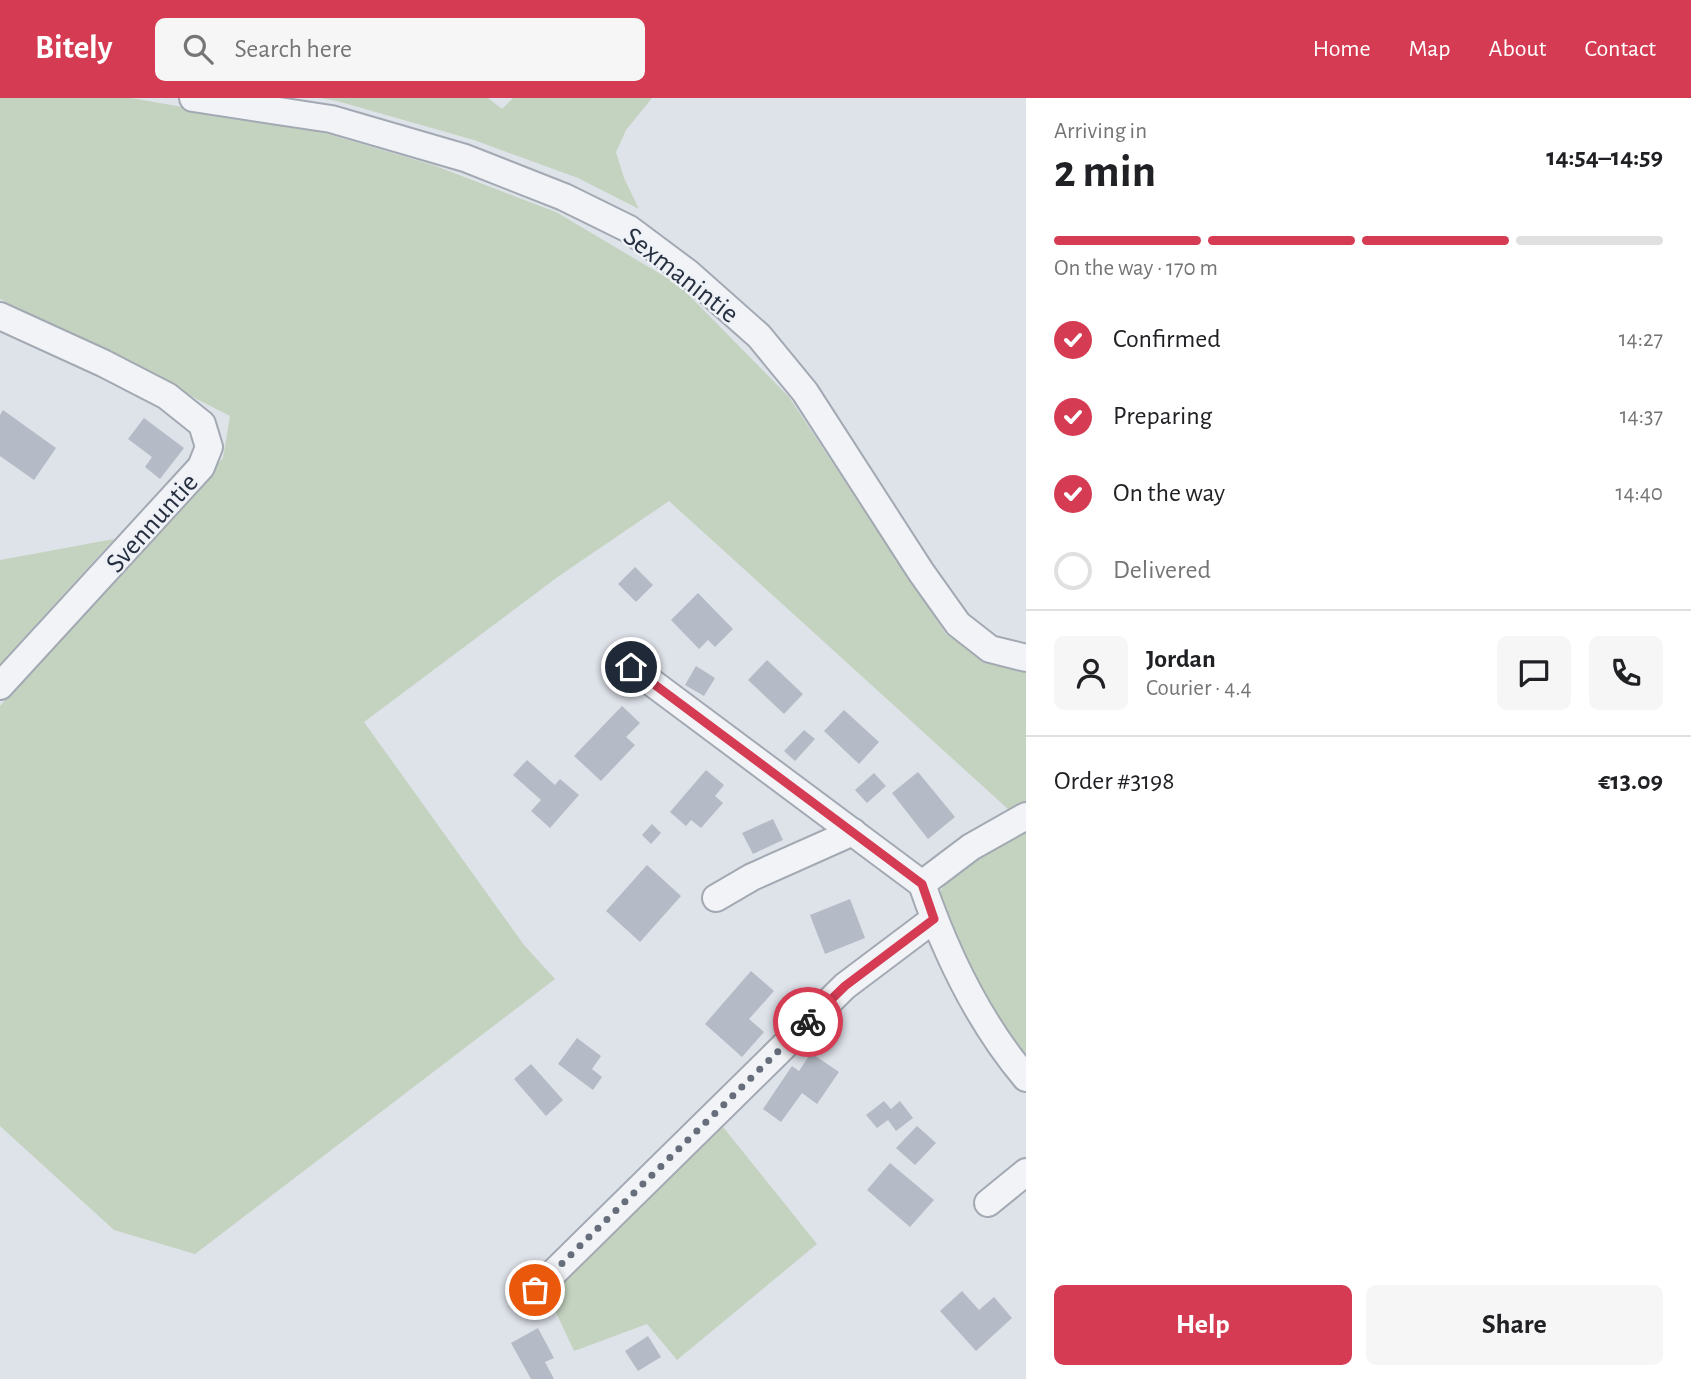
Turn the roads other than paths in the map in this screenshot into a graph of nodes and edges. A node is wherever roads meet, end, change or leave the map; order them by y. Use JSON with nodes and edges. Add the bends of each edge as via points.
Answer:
{"nodes":[{"id":1,"x":193,"y":98,"type":"edge"},
{"id":2,"x":0,"y":316,"type":"edge"},
{"id":3,"x":1026,"y":658,"type":"edge"},
{"id":4,"x":631,"y":667,"type":"dead end"},
{"id":5,"x":0,"y":687,"type":"edge"},
{"id":6,"x":1026,"y":816,"type":"edge"},
{"id":7,"x":853,"y":832,"type":"junction"},
{"id":8,"x":922,"y":884,"type":"junction"},
{"id":9,"x":716,"y":898,"type":"dead end"},
{"id":10,"x":934,"y":919,"type":"junction"},
{"id":11,"x":1026,"y":1078,"type":"edge"},
{"id":12,"x":1026,"y":1172,"type":"edge"},
{"id":13,"x":988,"y":1203,"type":"dead end"},
{"id":14,"x":535,"y":1290,"type":"dead end"}],
"edges":[{"from":1,"to":3,"type":"street","name":"Sexmanintie","via":[[331,119],[465,158],[564,197],[629,229],[688,273],[759,336],[805,391],[958,624],[990,649]]},
{"from":2,"to":5,"type":"street","name":"Svennuntie","via":[[167,396],[202,424],[209,447],[201,467]]},
{"from":4,"to":7,"type":"street"},
{"from":6,"to":8,"type":"street","via":[[971,847]]},
{"from":7,"to":8,"type":"street"},
{"from":7,"to":9,"type":"street"},
{"from":8,"to":10,"type":"street"},
{"from":10,"to":11,"type":"street","via":[[979,1013]]},
{"from":10,"to":14,"type":"street","via":[[845,986]]},
{"from":12,"to":13,"type":"street"}]}
